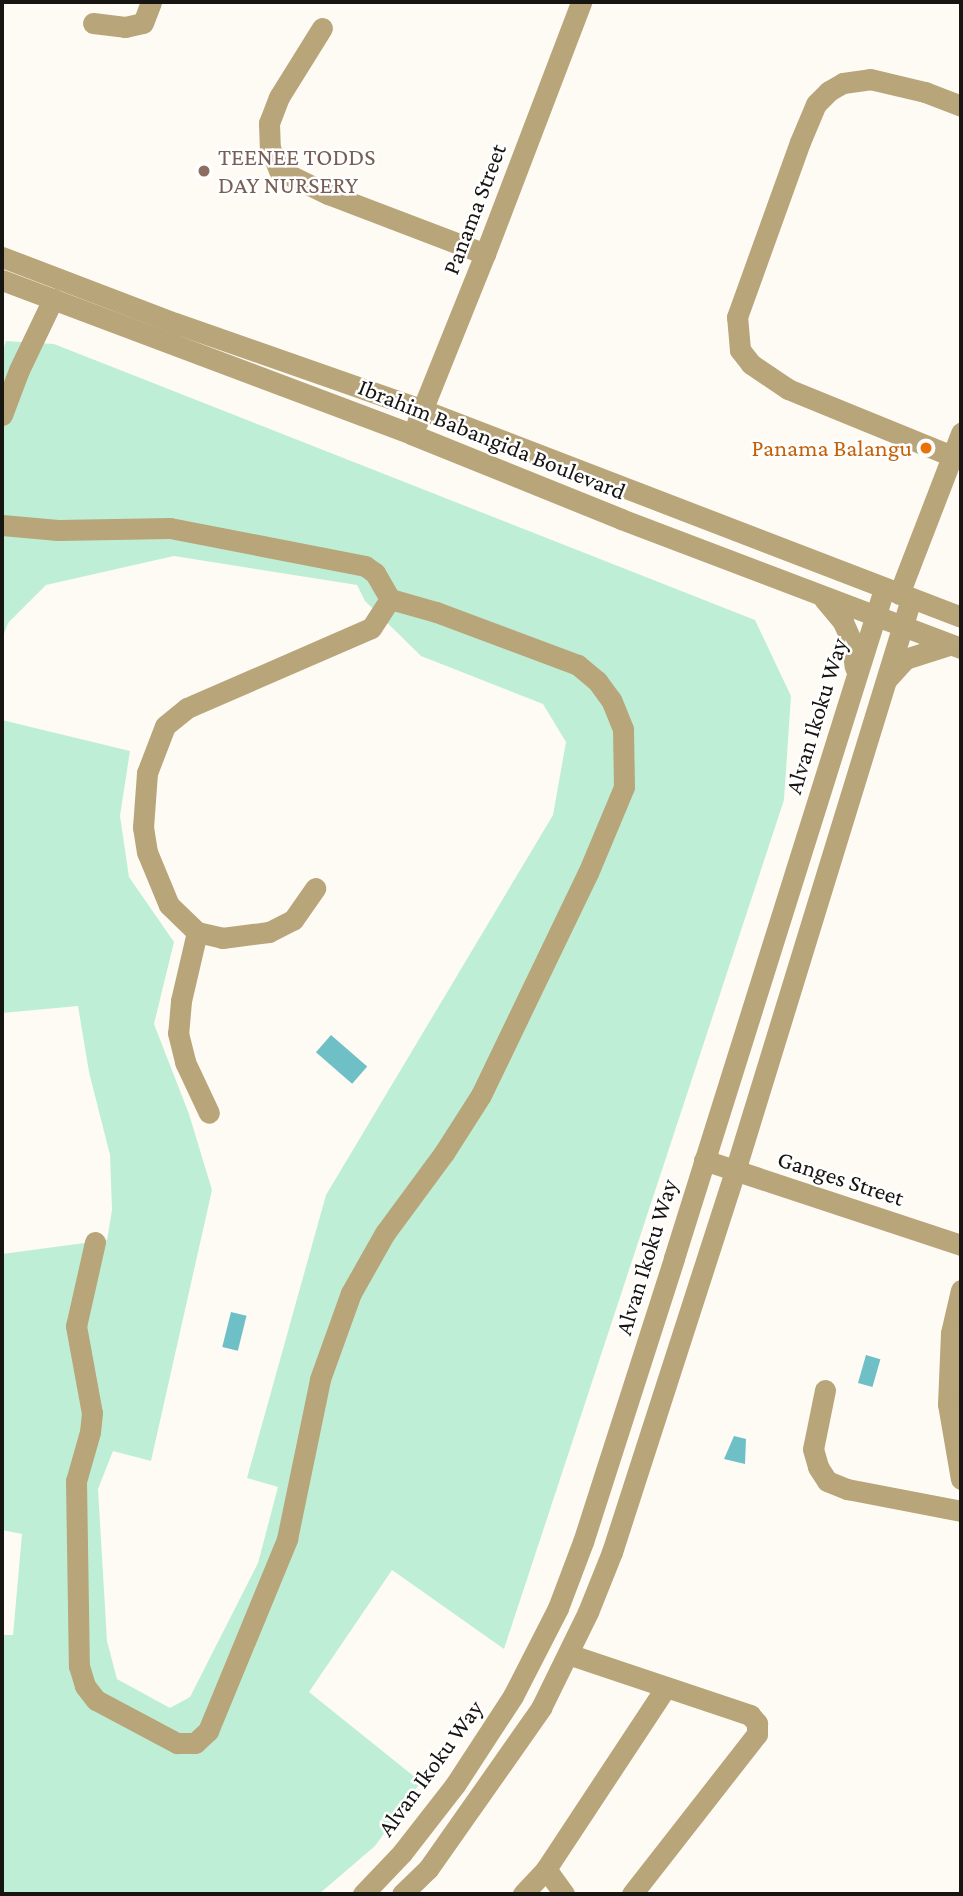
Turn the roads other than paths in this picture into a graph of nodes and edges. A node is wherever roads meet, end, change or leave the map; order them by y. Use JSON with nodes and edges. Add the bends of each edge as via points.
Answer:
{"nodes":[{"id":1,"x":151,"y":2,"type":"edge"},
{"id":2,"x":581,"y":2,"type":"edge"},
{"id":3,"x":93,"y":23,"type":"dead end"},
{"id":4,"x":322,"y":28,"type":"dead end"},
{"id":5,"x":961,"y":106,"type":"edge"},
{"id":6,"x":485,"y":254,"type":"junction"},
{"id":7,"x":2,"y":257,"type":"edge"},
{"id":8,"x":2,"y":280,"type":"edge"},
{"id":9,"x":53,"y":299,"type":"junction"},
{"id":10,"x":423,"y":410,"type":"junction"},
{"id":11,"x":2,"y":415,"type":"edge"},
{"id":12,"x":961,"y":433,"type":"edge"},
{"id":13,"x":411,"y":434,"type":"junction"},
{"id":14,"x":952,"y":456,"type":"junction"},
{"id":15,"x":2,"y":525,"type":"edge"},
{"id":16,"x":898,"y":594,"type":"junction"},
{"id":17,"x":823,"y":597,"type":"junction"},
{"id":18,"x":390,"y":599,"type":"junction"},
{"id":19,"x":874,"y":617,"type":"junction"},
{"id":20,"x":961,"y":617,"type":"edge"},
{"id":21,"x":902,"y":627,"type":"junction"},
{"id":22,"x":955,"y":647,"type":"edge"},
{"id":23,"x":856,"y":676,"type":"junction"},
{"id":24,"x":885,"y":682,"type":"junction"},
{"id":25,"x":315,"y":888,"type":"dead end"},
{"id":26,"x":197,"y":932,"type":"junction"},
{"id":27,"x":209,"y":1113,"type":"dead end"},
{"id":28,"x":704,"y":1160,"type":"junction"},
{"id":29,"x":735,"y":1171,"type":"junction"},
{"id":30,"x":95,"y":1242,"type":"dead end"},
{"id":31,"x":961,"y":1244,"type":"edge"},
{"id":32,"x":961,"y":1290,"type":"edge"},
{"id":33,"x":825,"y":1390,"type":"dead end"},
{"id":34,"x":961,"y":1479,"type":"edge"},
{"id":35,"x":961,"y":1511,"type":"edge"},
{"id":36,"x":568,"y":1654,"type":"junction"},
{"id":37,"x":666,"y":1687,"type":"junction"},
{"id":38,"x":546,"y":1869,"type":"junction"},
{"id":39,"x":363,"y":1894,"type":"edge"},
{"id":40,"x":402,"y":1894,"type":"edge"},
{"id":41,"x":523,"y":1894,"type":"edge"},
{"id":42,"x":564,"y":1894,"type":"edge"},
{"id":43,"x":632,"y":1894,"type":"edge"}],
"edges":[{"from":1,"to":3,"type":"street","via":[[144,23],[125,27]]},
{"from":2,"to":6,"type":"street","name":"Panama Street"},
{"from":4,"to":6,"type":"street","via":[[279,97],[269,123],[270,148],[279,170],[328,194]]},
{"from":5,"to":14,"type":"street","via":[[870,79],[843,83],[829,91],[816,104],[800,142],[737,317],[740,350],[751,364],[788,389]]},
{"from":6,"to":10,"type":"street","name":"Panama Street"},
{"from":7,"to":10,"type":"street","name":"Ibrahim Babangida Boulevard","via":[[187,328]]},
{"from":8,"to":9,"type":"street","name":"Ibrahim Babangida Boulevard"},
{"from":9,"to":11,"type":"street"},
{"from":9,"to":13,"type":"street","name":"Ibrahim Babangida Boulevard"},
{"from":10,"to":13,"type":"street","name":"Panama Street"},
{"from":10,"to":16,"type":"street","name":"Ibrahim Babangida Boulevard"},
{"from":12,"to":14,"type":"street"},
{"from":13,"to":17,"type":"street","name":"Ibrahim Babangida Boulevard"},
{"from":14,"to":16,"type":"street"},
{"from":15,"to":18,"type":"street","via":[[58,530],[153,527],[196,533],[365,566],[375,573]]},
{"from":16,"to":19,"type":"street","name":"Alvan Ikoku Way"},
{"from":16,"to":20,"type":"street","name":"Ibrahim Babangida Boulevard"},
{"from":16,"to":21,"type":"street"},
{"from":17,"to":19,"type":"street","name":"Ibrahim Babangida Boulevard"},
{"from":17,"to":23,"type":"street","via":[[851,640]]},
{"from":18,"to":26,"type":"street","via":[[371,628],[187,708],[165,726],[147,774],[143,827],[164,896]]},
{"from":18,"to":30,"type":"street","via":[[579,665],[611,700],[623,729],[624,787],[481,1095],[385,1233],[351,1293],[320,1378],[287,1539],[208,1731],[195,1743],[177,1743],[96,1700],[85,1686],[79,1666],[76,1481],[92,1413],[76,1326]]},
{"from":19,"to":21,"type":"street","name":"Ibrahim Babangida Boulevard"},
{"from":19,"to":23,"type":"street","name":"Alvan Ikoku Way"},
{"from":21,"to":22,"type":"street","name":"Ibrahim Babangida Boulevard"},
{"from":21,"to":24,"type":"street"},
{"from":22,"to":24,"type":"street","via":[[905,659]]},
{"from":23,"to":28,"type":"street","name":"Alvan Ikoku Way"},
{"from":24,"to":29,"type":"street"},
{"from":25,"to":26,"type":"street","via":[[293,920],[269,932],[222,938]]},
{"from":26,"to":27,"type":"street","via":[[178,1033],[185,1062]]},
{"from":28,"to":29,"type":"street","name":"Ganges Street"},
{"from":28,"to":39,"type":"street","name":"Alvan Ikoku Way","via":[[558,1608],[513,1696],[455,1785]]},
{"from":29,"to":31,"type":"street","name":"Ganges Street"},
{"from":29,"to":36,"type":"street","via":[[612,1552]]},
{"from":32,"to":34,"type":"street","via":[[951,1334],[948,1392]]},
{"from":33,"to":35,"type":"street","via":[[813,1449],[827,1481]]},
{"from":36,"to":37,"type":"street"},
{"from":36,"to":40,"type":"street","via":[[541,1708],[490,1784],[428,1869]]},
{"from":37,"to":38,"type":"street"},
{"from":37,"to":43,"type":"street","via":[[750,1715],[757,1723],[757,1734]]},
{"from":38,"to":41,"type":"street"},
{"from":38,"to":42,"type":"street"}]}
